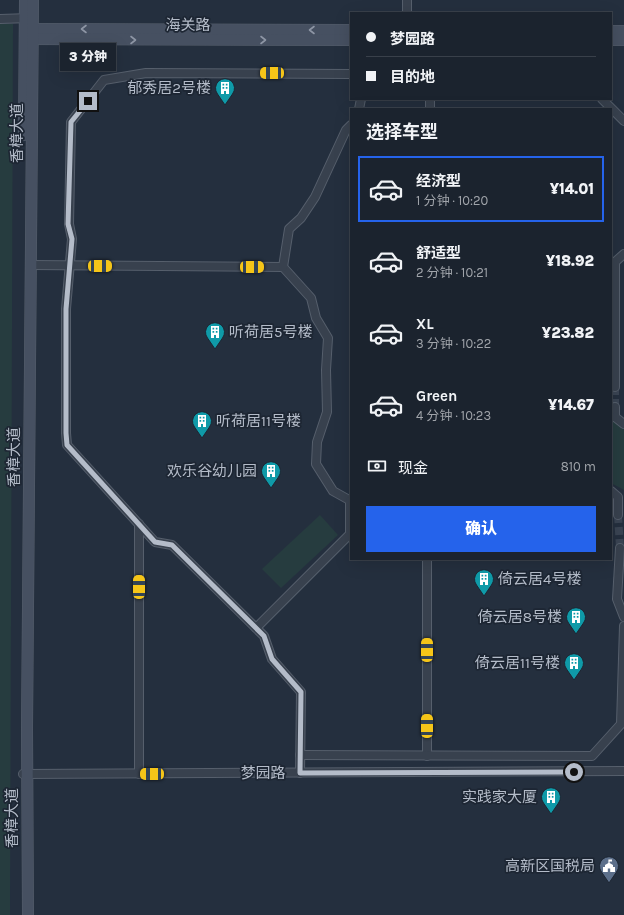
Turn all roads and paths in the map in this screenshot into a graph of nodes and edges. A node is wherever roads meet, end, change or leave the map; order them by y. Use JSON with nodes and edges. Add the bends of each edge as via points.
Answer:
{"nodes":[{"id":1,"x":25,"y":0,"type":"edge"},
{"id":2,"x":33,"y":0,"type":"edge"},
{"id":3,"x":407,"y":0,"type":"edge"},
{"id":4,"x":407,"y":12,"type":"edge"},
{"id":5,"x":0,"y":18,"type":"edge"},
{"id":6,"x":29,"y":29,"type":"junction"},
{"id":7,"x":350,"y":30,"type":"edge"},
{"id":8,"x":612,"y":31,"type":"edge"},
{"id":9,"x":624,"y":31,"type":"edge"},
{"id":10,"x":350,"y":40,"type":"edge"},
{"id":11,"x":612,"y":40,"type":"edge"},
{"id":12,"x":624,"y":40,"type":"edge"},
{"id":13,"x":350,"y":74,"type":"edge"},
{"id":14,"x":603,"y":100,"type":"edge"},
{"id":15,"x":611,"y":108,"type":"edge"},
{"id":16,"x":612,"y":109,"type":"edge"},
{"id":17,"x":624,"y":121,"type":"edge"},
{"id":18,"x":350,"y":126,"type":"edge"},
{"id":19,"x":612,"y":255,"type":"edge"},
{"id":20,"x":623,"y":255,"type":"edge"},
{"id":21,"x":31,"y":265,"type":"junction"},
{"id":22,"x":70,"y":266,"type":"junction"},
{"id":23,"x":283,"y":267,"type":"junction"},
{"id":24,"x":615,"y":387,"type":"dead end"},
{"id":25,"x":615,"y":407,"type":"dead end"},
{"id":26,"x":613,"y":419,"type":"edge"},
{"id":27,"x":624,"y":424,"type":"edge"},
{"id":28,"x":612,"y":492,"type":"edge"},
{"id":29,"x":350,"y":500,"type":"edge"},
{"id":30,"x":621,"y":500,"type":"edge"},
{"id":31,"x":618,"y":515,"type":"tunnel mouth"},
{"id":32,"x":139,"y":524,"type":"junction"},
{"id":33,"x":350,"y":534,"type":"edge"},
{"id":34,"x":620,"y":548,"type":"dead end"},
{"id":35,"x":427,"y":560,"type":"edge"},
{"id":36,"x":624,"y":617,"type":"edge"},
{"id":37,"x":624,"y":626,"type":"edge"},
{"id":38,"x":256,"y":628,"type":"junction"},
{"id":39,"x":300,"y":755,"type":"junction"},
{"id":40,"x":427,"y":756,"type":"junction"},
{"id":41,"x":624,"y":771,"type":"edge"},
{"id":42,"x":300,"y":773,"type":"junction"},
{"id":43,"x":25,"y":774,"type":"junction"},
{"id":44,"x":139,"y":774,"type":"junction"},
{"id":45,"x":22,"y":915,"type":"edge"},
{"id":46,"x":28,"y":915,"type":"edge"}],
"edges":[{"from":1,"to":6,"type":"street","name":"香樟大道"},
{"from":2,"to":6,"type":"street","name":"香樟大道"},
{"from":3,"to":4,"type":"street"},
{"from":5,"to":6,"type":"street"},
{"from":7,"to":6,"type":"street","name":"海关路","one_way":true},
{"from":6,"to":10,"type":"street","name":"海关路","one_way":true},
{"from":6,"to":21,"type":"street","name":"香樟大道"},
{"from":6,"to":43,"type":"street","name":"香樟大道"},
{"from":8,"to":9,"type":"street"},
{"from":11,"to":12,"type":"street"},
{"from":13,"to":22,"type":"street","via":[[146,73],[104,80],[71,122],[68,224],[72,239]]},
{"from":14,"to":15,"type":"street"},
{"from":16,"to":17,"type":"street"},
{"from":18,"to":23,"type":"street","via":[[315,196],[301,218],[289,229]]},
{"from":19,"to":20,"type":"street"},
{"from":20,"to":24,"type":"street","via":[[615,262]]},
{"from":21,"to":22,"type":"street"},
{"from":21,"to":43,"type":"street","name":"香樟大道"},
{"from":22,"to":23,"type":"street"},
{"from":22,"to":32,"type":"street","via":[[66,309],[67,445]]},
{"from":23,"to":29,"type":"street","via":[[311,298],[316,318],[328,338],[327,412],[317,442],[316,464],[333,491]]},
{"from":25,"to":26,"type":"street"},
{"from":26,"to":27,"type":"street"},
{"from":28,"to":30,"type":"street"},
{"from":30,"to":31,"type":"street"},
{"from":32,"to":38,"type":"street","via":[[155,542],[172,545]]},
{"from":32,"to":44,"type":"street"},
{"from":33,"to":38,"type":"street"},
{"from":34,"to":36,"type":"street","via":[[617,599]]},
{"from":35,"to":40,"type":"street"},
{"from":37,"to":40,"type":"street","via":[[621,724],[592,756]]},
{"from":38,"to":39,"type":"street","via":[[264,636],[272,659],[301,692]]},
{"from":39,"to":40,"type":"street"},
{"from":39,"to":42,"type":"street"},
{"from":41,"to":42,"type":"street","name":"梦园路"},
{"from":42,"to":44,"type":"street","name":"梦园路"},
{"from":43,"to":44,"type":"street","name":"梦园路"},
{"from":43,"to":45,"type":"street","name":"香樟大道"},
{"from":43,"to":46,"type":"street","name":"香樟大道"}]}
